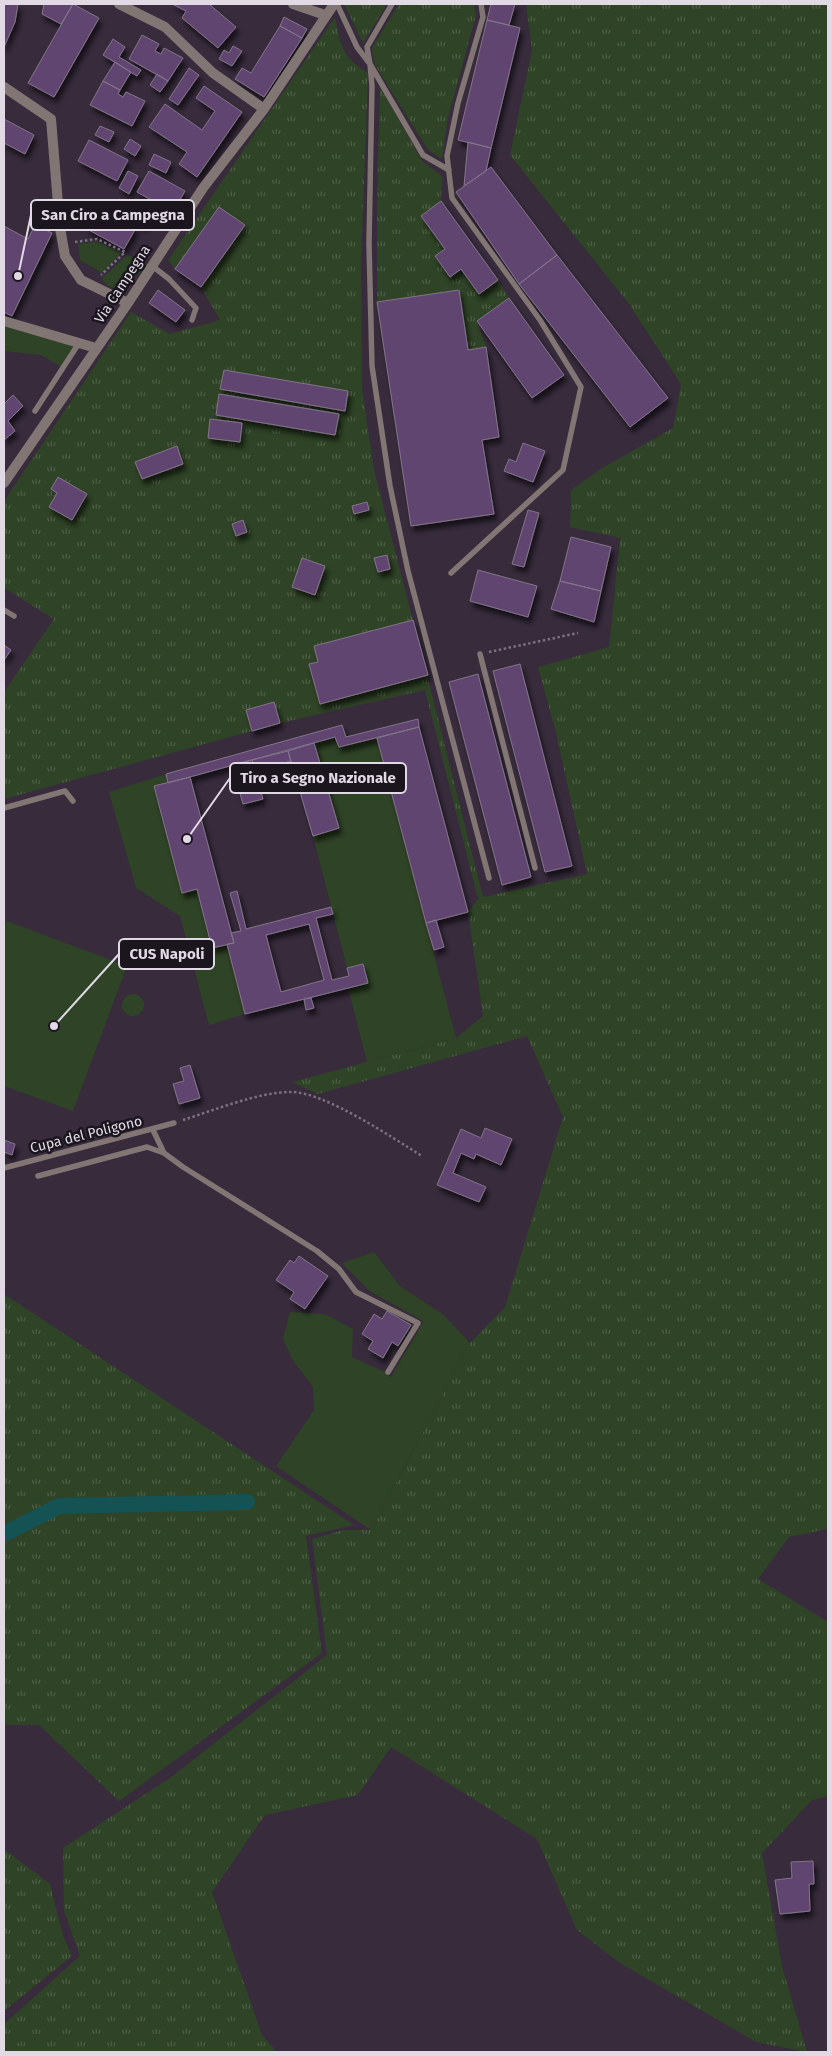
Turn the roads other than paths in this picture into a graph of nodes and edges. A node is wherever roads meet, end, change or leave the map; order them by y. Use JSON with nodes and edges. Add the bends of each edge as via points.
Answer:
{"nodes":[{"id":1,"x":118,"y":4,"type":"edge"},
{"id":2,"x":293,"y":4,"type":"edge"},
{"id":3,"x":335,"y":4,"type":"edge"},
{"id":4,"x":392,"y":4,"type":"edge"},
{"id":5,"x":481,"y":4,"type":"edge"},
{"id":6,"x":325,"y":16,"type":"junction"},
{"id":7,"x":370,"y":64,"type":"junction"},
{"id":8,"x":4,"y":87,"type":"edge"},
{"id":9,"x":264,"y":110,"type":"junction"},
{"id":10,"x":449,"y":170,"type":"junction"},
{"id":11,"x":151,"y":265,"type":"junction"},
{"id":12,"x":128,"y":304,"type":"junction"},
{"id":13,"x":192,"y":320,"type":"dead end"},
{"id":14,"x":4,"y":321,"type":"edge"},
{"id":15,"x":79,"y":343,"type":"junction"},
{"id":16,"x":96,"y":348,"type":"junction"},
{"id":17,"x":35,"y":411,"type":"dead end"},
{"id":18,"x":4,"y":484,"type":"edge"},
{"id":19,"x":451,"y":573,"type":"dead end"},
{"id":20,"x":4,"y":610,"type":"edge"},
{"id":21,"x":14,"y":616,"type":"dead end"},
{"id":22,"x":480,"y":654,"type":"road end"},
{"id":23,"x":73,"y":801,"type":"dead end"},
{"id":24,"x":4,"y":808,"type":"edge"},
{"id":25,"x":535,"y":868,"type":"dead end"},
{"id":26,"x":489,"y":878,"type":"dead end"},
{"id":27,"x":174,"y":1123,"type":"road end"},
{"id":28,"x":153,"y":1130,"type":"junction"},
{"id":29,"x":164,"y":1153,"type":"junction"},
{"id":30,"x":4,"y":1168,"type":"edge"},
{"id":31,"x":38,"y":1176,"type":"dead end"},
{"id":32,"x":388,"y":1372,"type":"dead end"}],
"edges":[{"from":1,"to":9,"type":"street","via":[[165,27],[213,74]]},
{"from":2,"to":6,"type":"street"},
{"from":3,"to":6,"type":"street","name":"Via Campegna"},
{"from":3,"to":7,"type":"lane","via":[[357,47]]},
{"from":4,"to":7,"type":"lane","via":[[367,47]]},
{"from":5,"to":10,"type":"lane","via":[[483,18],[458,103],[447,156]]},
{"from":6,"to":9,"type":"street","name":"Via Campegna"},
{"from":7,"to":10,"type":"lane","via":[[423,155]]},
{"from":7,"to":26,"type":"lane","via":[[369,306],[372,366],[390,486],[408,571]]},
{"from":8,"to":12,"type":"street","via":[[51,119],[65,256],[80,280]]},
{"from":9,"to":11,"type":"street","name":"Via Campegna","via":[[203,188]]},
{"from":10,"to":19,"type":"lane","via":[[452,198],[540,320],[581,387],[564,470]]},
{"from":11,"to":12,"type":"street","name":"Via Campegna"},
{"from":11,"to":13,"type":"lane","via":[[196,308]]},
{"from":12,"to":16,"type":"street","name":"Via Campegna"},
{"from":14,"to":15,"type":"street"},
{"from":15,"to":16,"type":"street"},
{"from":15,"to":17,"type":"lane"},
{"from":16,"to":18,"type":"street","name":"Via Campegna"},
{"from":20,"to":21,"type":"lane"},
{"from":22,"to":25,"type":"lane"},
{"from":23,"to":24,"type":"lane","via":[[65,791]]},
{"from":27,"to":28,"type":"lane","name":"Cupa del Poligono"},
{"from":28,"to":29,"type":"lane"},
{"from":28,"to":30,"type":"lane","name":"Cupa del Poligono"},
{"from":29,"to":31,"type":"lane","via":[[147,1147]]},
{"from":29,"to":32,"type":"lane","via":[[317,1252],[339,1269],[356,1292],[418,1323]]}]}
